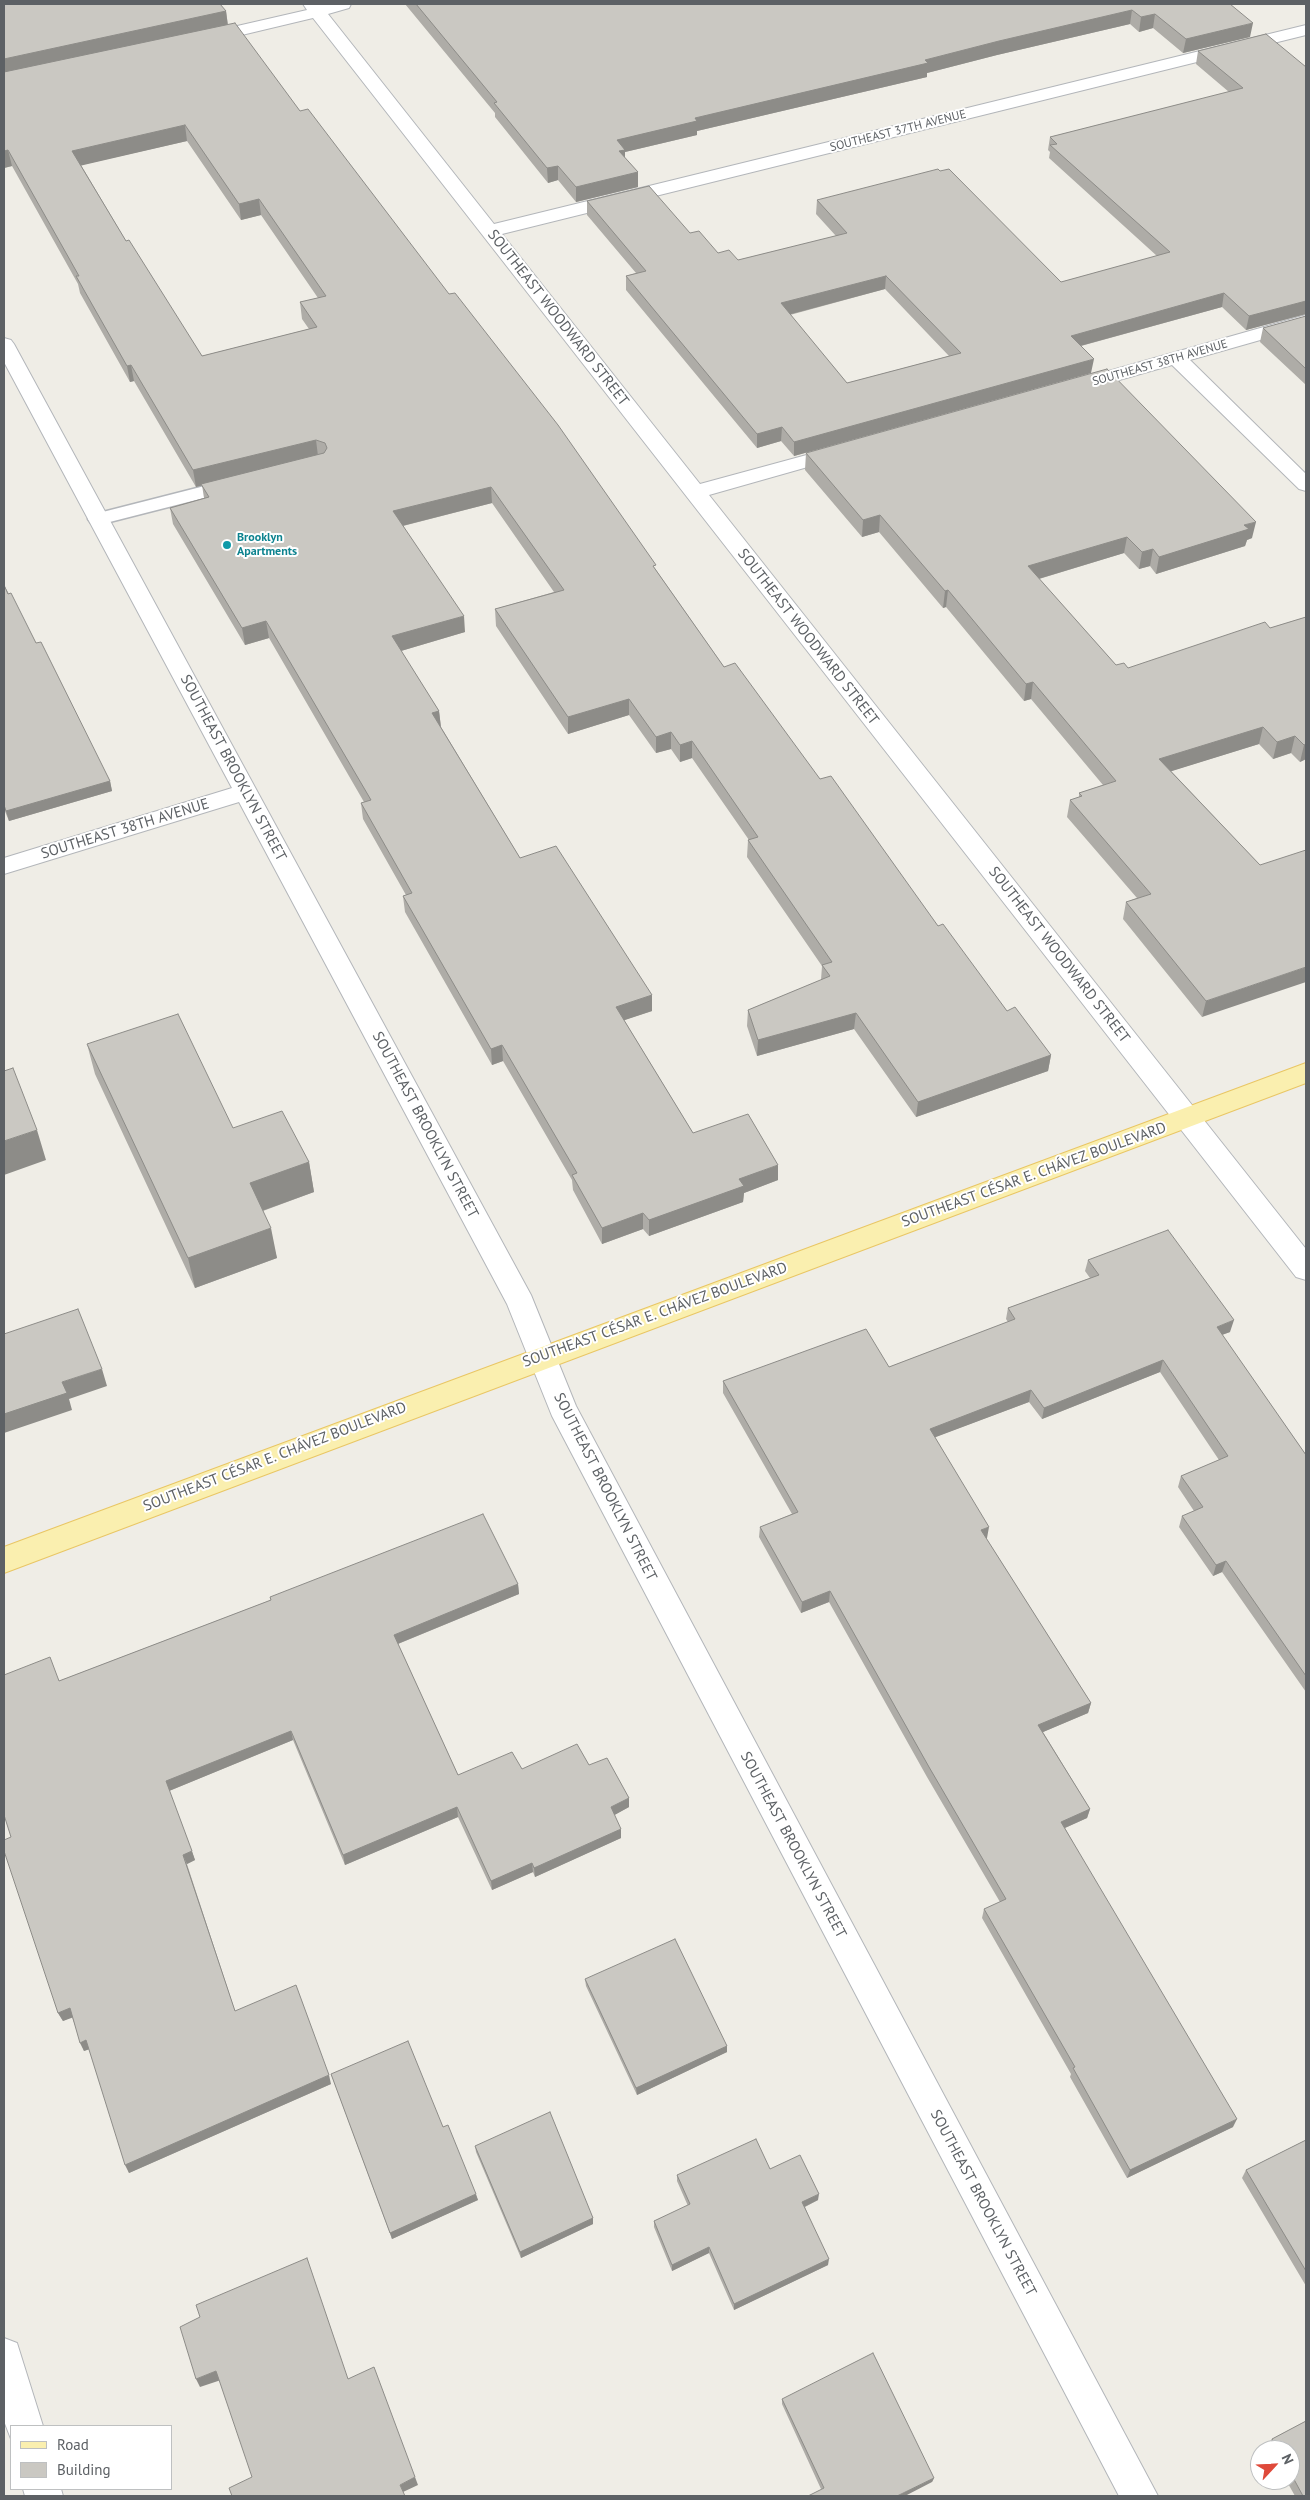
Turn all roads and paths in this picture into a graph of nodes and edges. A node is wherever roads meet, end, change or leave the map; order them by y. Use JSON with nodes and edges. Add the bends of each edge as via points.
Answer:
{"nodes":[{"id":1,"x":343,"y":4,"type":"edge"},
{"id":2,"x":314,"y":8,"type":"edge"},
{"id":3,"x":1306,"y":30,"type":"edge"},
{"id":4,"x":189,"y":42,"type":"edge"},
{"id":5,"x":489,"y":232,"type":"junction"},
{"id":6,"x":1306,"y":321,"type":"edge"},
{"id":7,"x":4,"y":344,"type":"edge"},
{"id":8,"x":1176,"y":358,"type":"junction"},
{"id":9,"x":1060,"y":391,"type":"edge"},
{"id":10,"x":858,"y":447,"type":"edge"},
{"id":11,"x":251,"y":480,"type":"edge"},
{"id":12,"x":1306,"y":485,"type":"edge"},
{"id":13,"x":695,"y":492,"type":"junction"},
{"id":14,"x":98,"y":519,"type":"junction"},
{"id":15,"x":246,"y":792,"type":"junction"},
{"id":16,"x":4,"y":866,"type":"edge"},
{"id":17,"x":1306,"y":1073,"type":"edge"},
{"id":18,"x":1187,"y":1118,"type":"junction"},
{"id":19,"x":1306,"y":1269,"type":"edge"},
{"id":20,"x":542,"y":1357,"type":"junction"},
{"id":21,"x":4,"y":1560,"type":"edge"},
{"id":22,"x":4,"y":2356,"type":"edge"},
{"id":23,"x":24,"y":2425,"type":"edge"},
{"id":24,"x":1139,"y":2496,"type":"edge"}],
"edges":[{"from":1,"to":2,"type":"street"},
{"from":2,"to":4,"type":"street","via":[[287,21]]},
{"from":2,"to":5,"type":"street","name":"SOUTHEAST WOODWARD STREET"},
{"from":3,"to":5,"type":"street","name":"SOUTHEAST 37TH AVENUE"},
{"from":5,"to":13,"type":"street","name":"SOUTHEAST WOODWARD STREET"},
{"from":6,"to":8,"type":"street","name":"SOUTHEAST 38TH AVENUE"},
{"from":7,"to":14,"type":"street","name":"SOUTHEAST BROOKLYN STREET"},
{"from":8,"to":9,"type":"street","name":"SOUTHEAST 38TH AVENUE"},
{"from":8,"to":12,"type":"street"},
{"from":10,"to":13,"type":"street"},
{"from":11,"to":14,"type":"lane"},
{"from":13,"to":18,"type":"street","name":"SOUTHEAST WOODWARD STREET"},
{"from":14,"to":15,"type":"street","name":"SOUTHEAST BROOKLYN STREET"},
{"from":15,"to":16,"type":"street","name":"SOUTHEAST 38TH AVENUE"},
{"from":15,"to":20,"type":"street","name":"SOUTHEAST BROOKLYN STREET","via":[[521,1303]]},
{"from":17,"to":18,"type":"main road","name":"SOUTHEAST CÉSAR E. CHÁVEZ BOULEVARD"},
{"from":18,"to":19,"type":"street","name":"SOUTHEAST WOODWARD STREET"},
{"from":18,"to":20,"type":"main road","name":"SOUTHEAST CÉSAR E. CHÁVEZ BOULEVARD"},
{"from":20,"to":21,"type":"main road","name":"SOUTHEAST CÉSAR E. CHÁVEZ BOULEVARD"},
{"from":20,"to":24,"type":"street","name":"SOUTHEAST BROOKLYN STREET","via":[[562,1408]]},
{"from":22,"to":23,"type":"street"}]}
